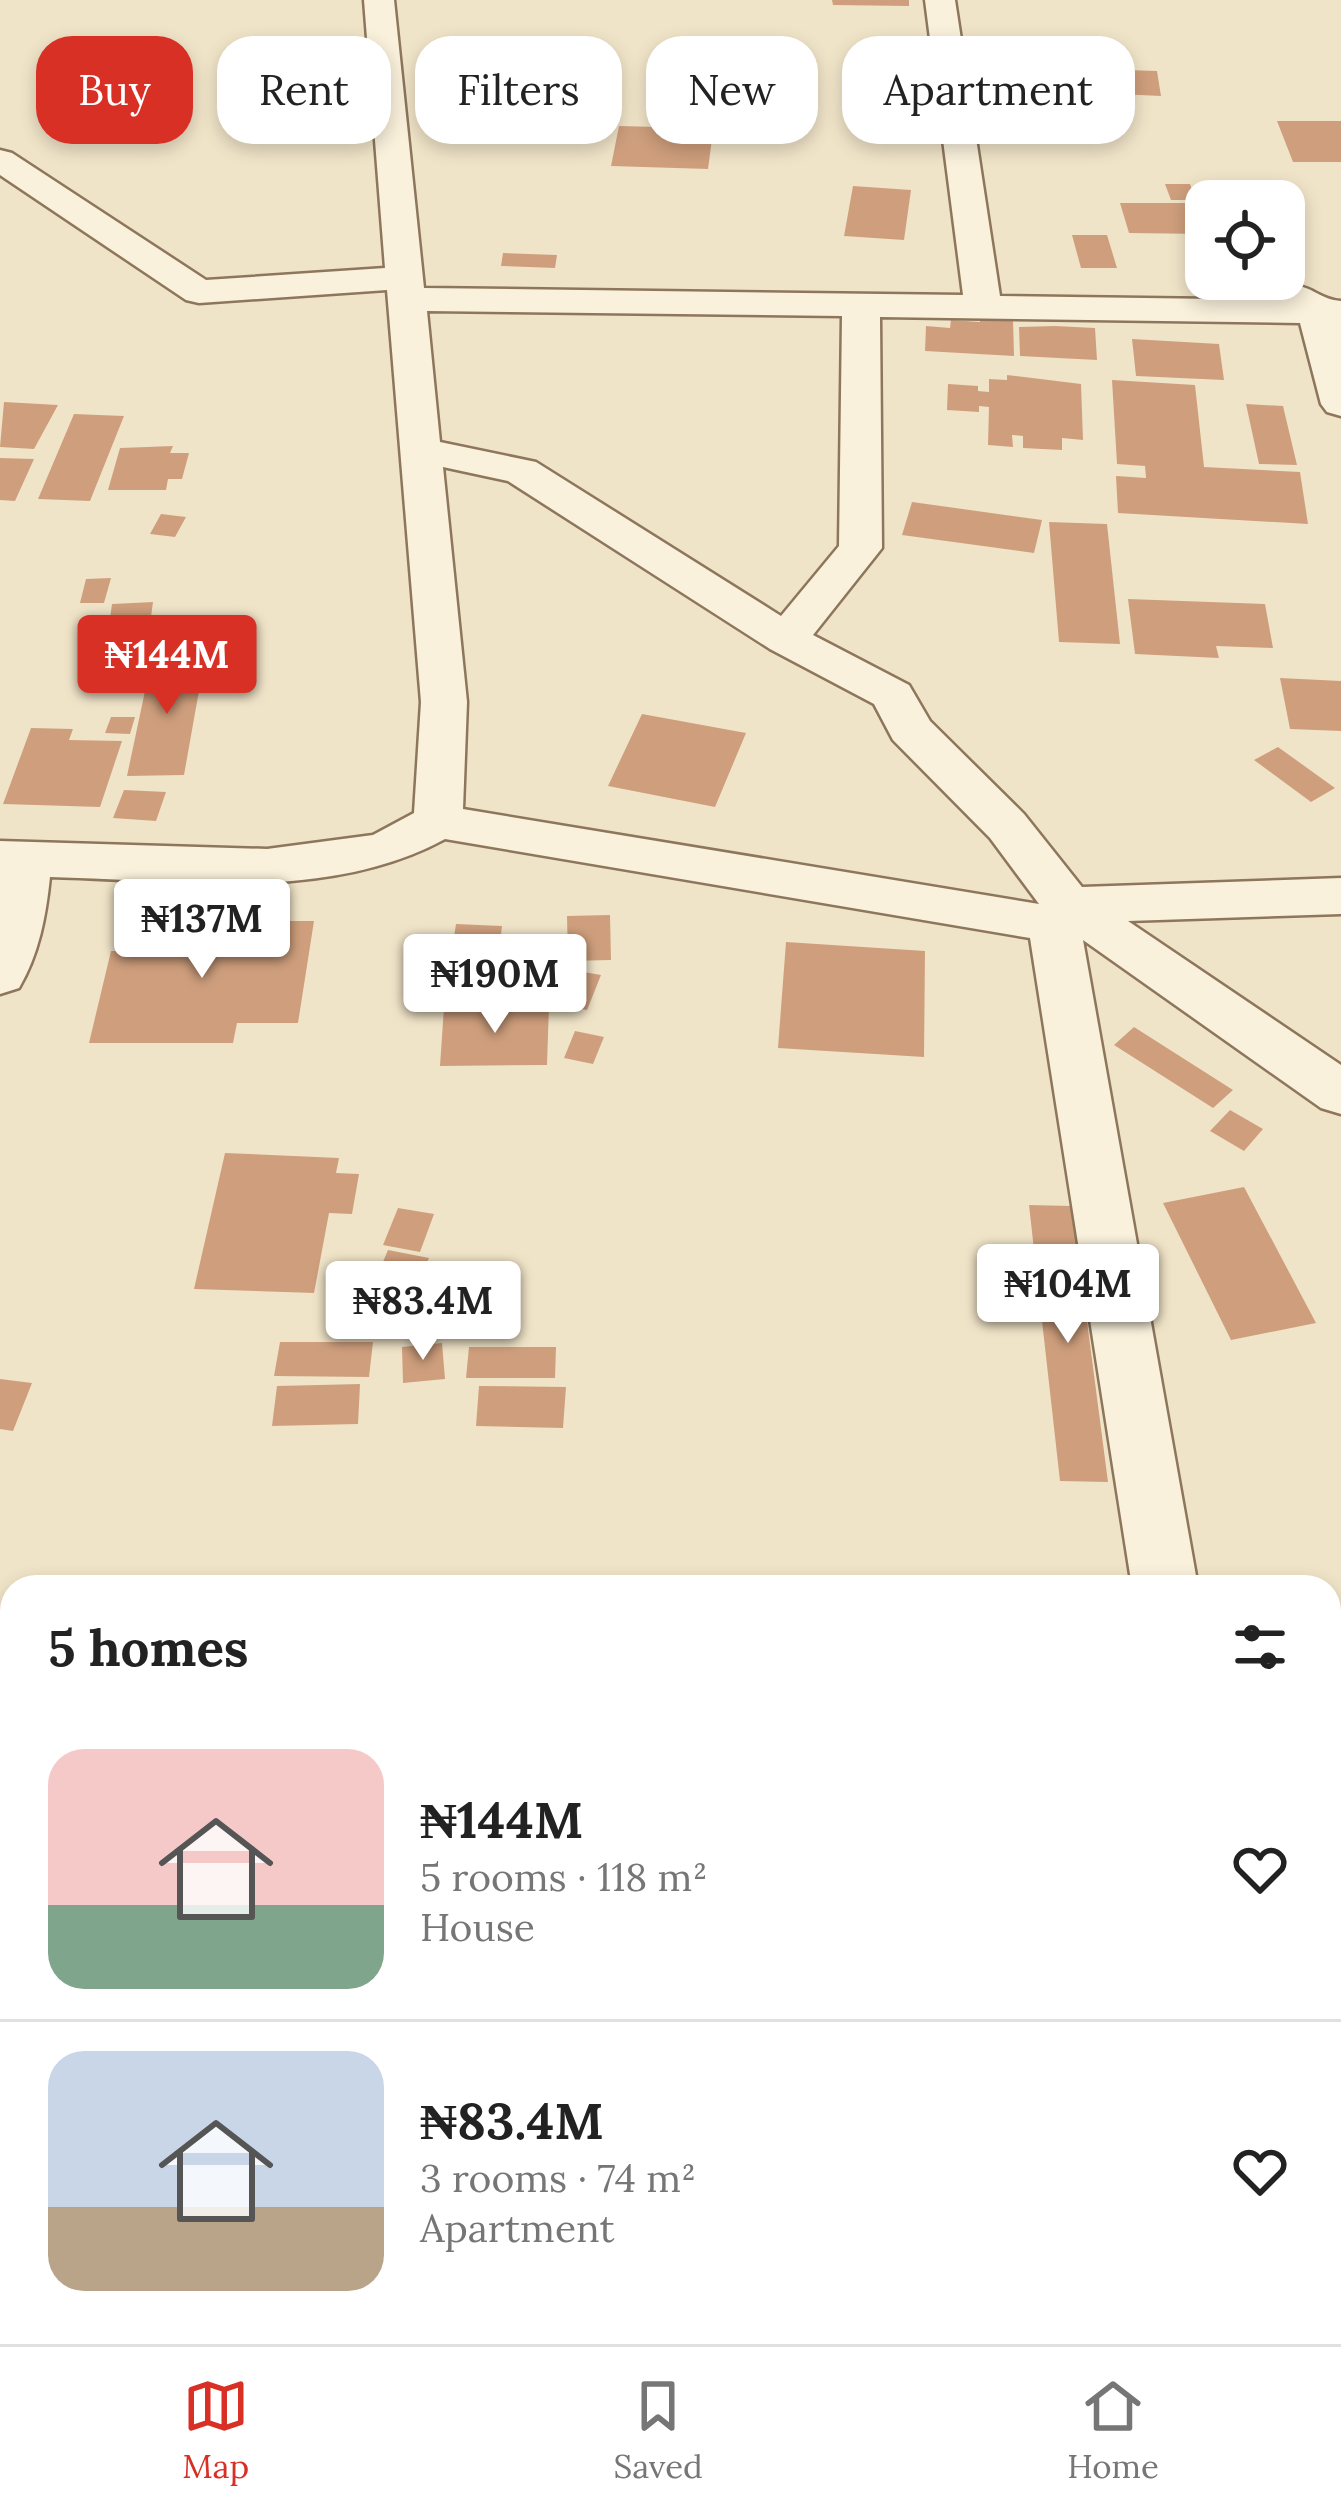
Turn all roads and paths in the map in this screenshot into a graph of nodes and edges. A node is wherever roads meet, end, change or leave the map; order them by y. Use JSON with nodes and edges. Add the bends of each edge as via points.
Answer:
{"nodes":[{"id":1,"x":379,"y":0,"type":"edge"},
{"id":2,"x":940,"y":0,"type":"edge"},
{"id":3,"x":0,"y":160,"type":"edge"},
{"id":4,"x":406,"y":288,"type":"junction"},
{"id":5,"x":861,"y":304,"type":"junction"},
{"id":6,"x":982,"y":306,"type":"junction"},
{"id":7,"x":1318,"y":306,"type":"edge"},
{"id":8,"x":1341,"y":404,"type":"edge"},
{"id":9,"x":421,"y":450,"type":"junction"},
{"id":10,"x":786,"y":639,"type":"junction"},
{"id":11,"x":438,"y":821,"type":"junction"},
{"id":12,"x":14,"y":858,"type":"edge"},
{"id":13,"x":1341,"y":896,"type":"edge"},
{"id":14,"x":1061,"y":914,"type":"junction"},
{"id":15,"x":0,"y":975,"type":"edge"},
{"id":16,"x":1341,"y":1093,"type":"edge"},
{"id":17,"x":1163,"y":1575,"type":"edge"}],
"edges":[{"from":1,"to":4,"type":"street"},
{"from":2,"to":6,"type":"street"},
{"from":3,"to":4,"type":"street","via":[[200,292]]},
{"from":4,"to":5,"type":"street"},
{"from":4,"to":9,"type":"street"},
{"from":5,"to":6,"type":"street"},
{"from":5,"to":10,"type":"street","via":[[860,548]]},
{"from":6,"to":7,"type":"street"},
{"from":7,"to":8,"type":"street"},
{"from":9,"to":10,"type":"street","via":[[521,471]]},
{"from":9,"to":11,"type":"street","via":[[444,703]]},
{"from":10,"to":14,"type":"street","via":[[893,695],[910,729],[1007,826]]},
{"from":11,"to":12,"type":"street","via":[[384,850],[267,866]]},
{"from":11,"to":14,"type":"street"},
{"from":12,"to":15,"type":"street","via":[[20,920]]},
{"from":13,"to":14,"type":"street"},
{"from":14,"to":16,"type":"street"},
{"from":14,"to":17,"type":"street"}]}
